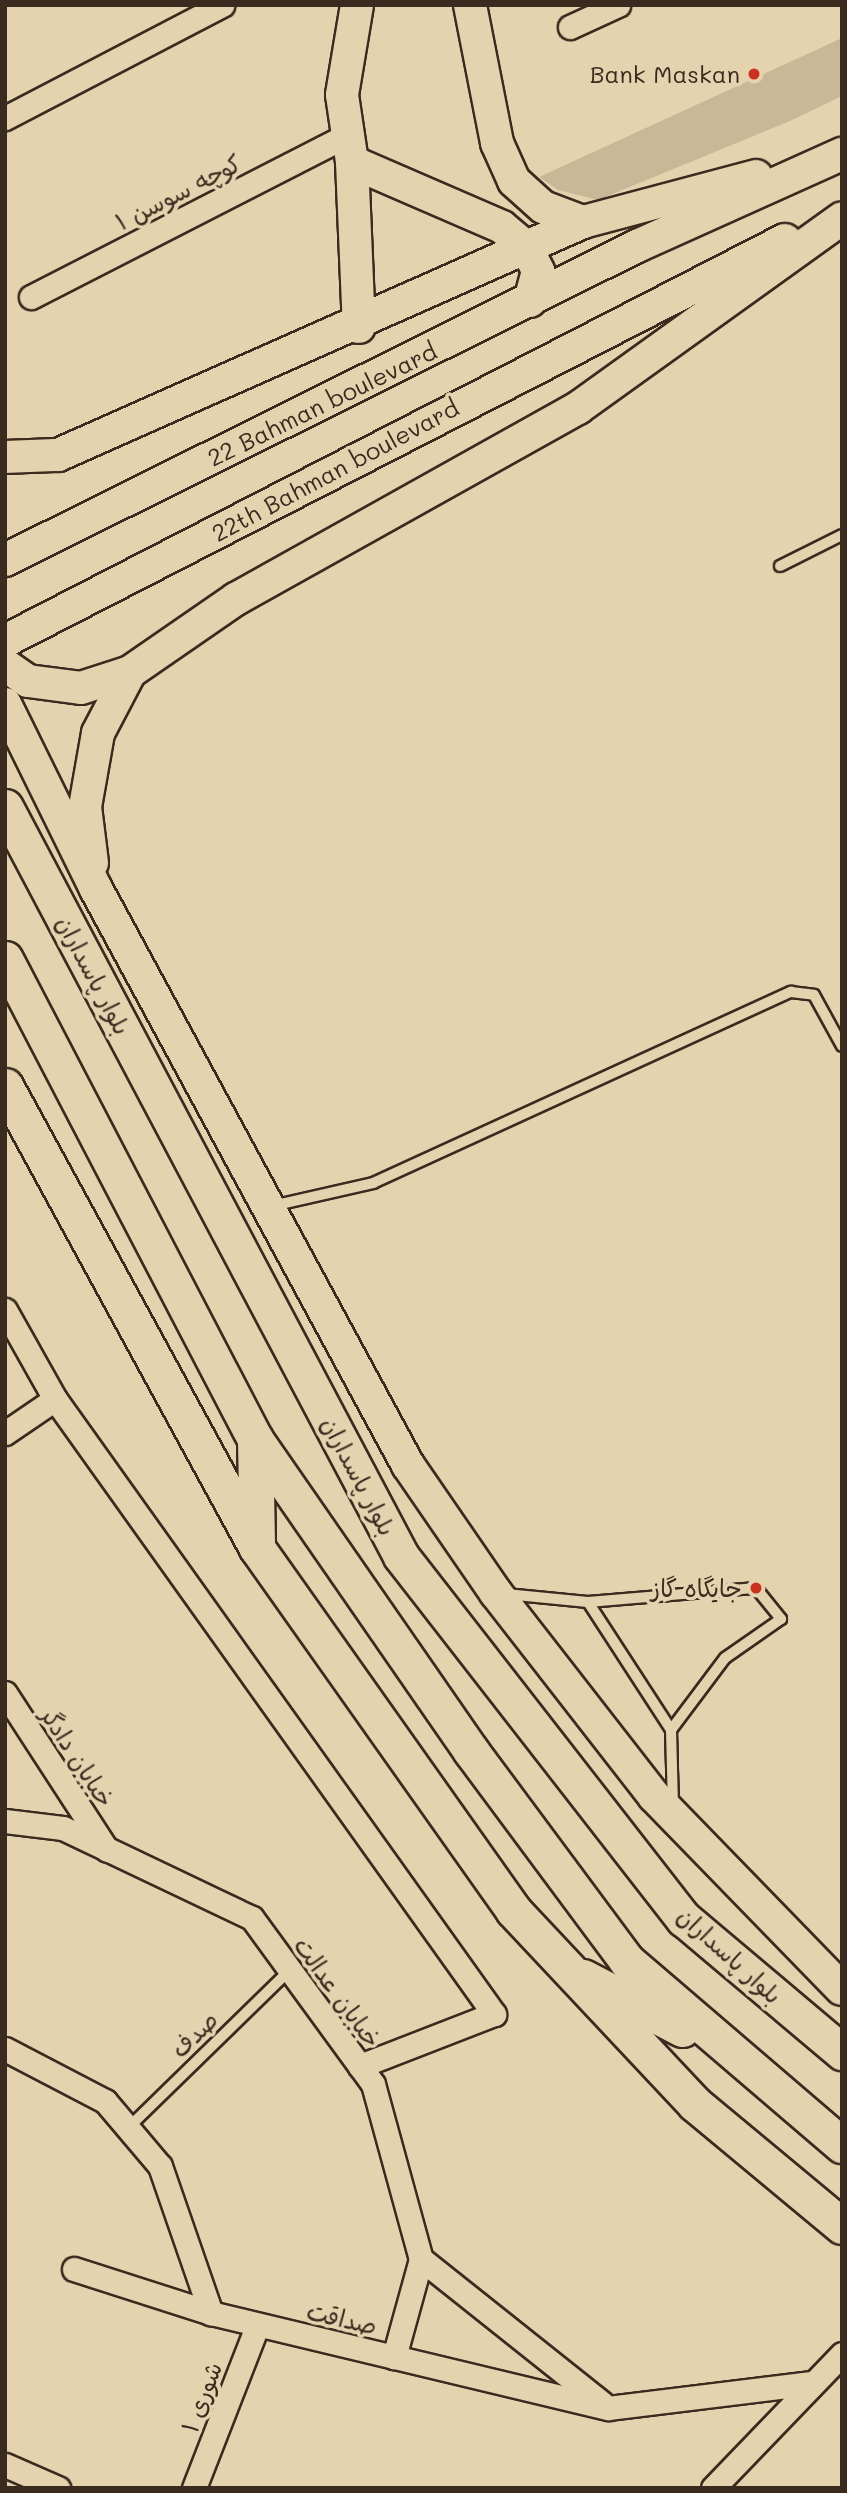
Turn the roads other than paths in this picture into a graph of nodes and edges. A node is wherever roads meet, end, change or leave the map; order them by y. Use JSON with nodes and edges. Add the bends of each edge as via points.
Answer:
{"nodes":[{"id":1,"x":222,"y":5,"type":"edge"},
{"id":2,"x":357,"y":5,"type":"edge"},
{"id":3,"x":470,"y":5,"type":"edge"},
{"id":4,"x":618,"y":5,"type":"edge"},
{"id":5,"x":570,"y":27,"type":"dead end"},
{"id":6,"x":5,"y":118,"type":"edge"},
{"id":7,"x":350,"y":148,"type":"junction"},
{"id":8,"x":842,"y":153,"type":"edge"},
{"id":9,"x":842,"y":216,"type":"edge"},
{"id":10,"x":583,"y":222,"type":"junction"},
{"id":11,"x":526,"y":247,"type":"junction"},
{"id":12,"x":31,"y":297,"type":"dead end"},
{"id":13,"x":530,"y":301,"type":"junction"},
{"id":14,"x":359,"y":327,"type":"junction"},
{"id":15,"x":58,"y":455,"type":"junction"},
{"id":16,"x":5,"y":457,"type":"edge"},
{"id":17,"x":5,"y":478,"type":"edge"},
{"id":18,"x":842,"y":535,"type":"edge"},
{"id":19,"x":5,"y":559,"type":"edge"},
{"id":20,"x":780,"y":566,"type":"dead end"},
{"id":21,"x":7,"y":648,"type":"edge"},
{"id":22,"x":130,"y":672,"type":"junction"},
{"id":23,"x":5,"y":704,"type":"edge"},
{"id":24,"x":5,"y":807,"type":"edge"},
{"id":25,"x":96,"y":889,"type":"junction"},
{"id":26,"x":5,"y":959,"type":"edge"},
{"id":27,"x":842,"y":1046,"type":"edge"},
{"id":28,"x":5,"y":1086,"type":"edge"},
{"id":29,"x":13,"y":1114,"type":"edge"},
{"id":30,"x":271,"y":1206,"type":"junction"},
{"id":31,"x":5,"y":1310,"type":"edge"},
{"id":32,"x":55,"y":1399,"type":"junction"},
{"id":33,"x":5,"y":1433,"type":"edge"},
{"id":34,"x":255,"y":1439,"type":"junction"},
{"id":35,"x":257,"y":1548,"type":"junction"},
{"id":36,"x":496,"y":1593,"type":"junction"},
{"id":37,"x":588,"y":1601,"type":"junction"},
{"id":38,"x":5,"y":1693,"type":"edge"},
{"id":39,"x":671,"y":1730,"type":"junction"},
{"id":40,"x":673,"y":1817,"type":"junction"},
{"id":41,"x":5,"y":1821,"type":"edge"},
{"id":42,"x":107,"y":1850,"type":"junction"},
{"id":43,"x":568,"y":1968,"type":"junction"},
{"id":44,"x":290,"y":1970,"type":"junction"},
{"id":45,"x":842,"y":1989,"type":"edge"},
{"id":46,"x":5,"y":2049,"type":"edge"},
{"id":47,"x":842,"y":2052,"type":"edge"},
{"id":48,"x":729,"y":2053,"type":"junction"},
{"id":49,"x":360,"y":2066,"type":"junction"},
{"id":50,"x":128,"y":2128,"type":"junction"},
{"id":51,"x":842,"y":2145,"type":"edge"},
{"id":52,"x":842,"y":2226,"type":"edge"},
{"id":53,"x":421,"y":2259,"type":"junction"},
{"id":54,"x":74,"y":2269,"type":"dead end"},
{"id":55,"x":211,"y":2313,"type":"junction"},
{"id":56,"x":257,"y":2326,"type":"junction"},
{"id":57,"x":842,"y":2354,"type":"edge"},
{"id":58,"x":394,"y":2357,"type":"junction"},
{"id":59,"x":811,"y":2383,"type":"junction"},
{"id":60,"x":608,"y":2408,"type":"junction"},
{"id":61,"x":5,"y":2465,"type":"edge"},
{"id":62,"x":58,"y":2488,"type":"edge"},
{"id":63,"x":194,"y":2488,"type":"edge"},
{"id":64,"x":713,"y":2488,"type":"edge"}],
"edges":[{"from":1,"to":6,"type":"street"},
{"from":2,"to":7,"type":"main road","via":[[342,95]]},
{"from":3,"to":10,"type":"main road","via":[[497,144],[514,181],[543,207]]},
{"from":4,"to":5,"type":"street"},
{"from":7,"to":11,"type":"main road","via":[[502,227]]},
{"from":7,"to":12,"type":"street","name":"کوچه سوسن ۱"},
{"from":7,"to":14,"type":"main road"},
{"from":8,"to":10,"type":"main road"},
{"from":8,"to":13,"type":"main road","name":"22 Bahman boulevard"},
{"from":9,"to":21,"type":"main road","name":"22th Bahman boulevard","via":[[660,300]]},
{"from":9,"to":22,"type":"main road","via":[[578,408],[236,599]]},
{"from":10,"to":11,"type":"main road"},
{"from":11,"to":13,"type":"main road","via":[[538,271]]},
{"from":11,"to":14,"type":"main road"},
{"from":13,"to":19,"type":"main road","name":"22 Bahman boulevard"},
{"from":14,"to":15,"type":"main road"},
{"from":15,"to":16,"type":"main road"},
{"from":15,"to":17,"type":"main road"},
{"from":18,"to":20,"type":"lane"},
{"from":21,"to":22,"type":"main road","via":[[27,681],[81,688]]},
{"from":22,"to":25,"type":"main road","via":[[98,733],[85,807]]},
{"from":23,"to":25,"type":"main road"},
{"from":24,"to":47,"type":"main road","name":"بلوار پاسداران","via":[[401,1556],[684,1919]]},
{"from":25,"to":30,"type":"main road"},
{"from":26,"to":34,"type":"main road"},
{"from":27,"to":30,"type":"lane","via":[[814,995],[792,992],[373,1183]]},
{"from":28,"to":29,"type":"main road"},
{"from":29,"to":35,"type":"main road"},
{"from":30,"to":36,"type":"main road","via":[[408,1465]]},
{"from":31,"to":32,"type":"street"},
{"from":32,"to":33,"type":"street"},
{"from":32,"to":49,"type":"street","via":[[494,2014]]},
{"from":34,"to":35,"type":"main road"},
{"from":34,"to":48,"type":"main road","via":[[471,1751],[627,1961]]},
{"from":35,"to":43,"type":"main road","via":[[513,1910]]},
{"from":36,"to":37,"type":"lane"},
{"from":36,"to":40,"type":"main road"},
{"from":37,"to":39,"type":"lane"},
{"from":37,"to":39,"type":"lane","via":[[756,1588],[781,1619],[725,1658]]},
{"from":38,"to":42,"type":"street","name":"خیابان دادگر"},
{"from":39,"to":40,"type":"lane"},
{"from":40,"to":45,"type":"main road"},
{"from":41,"to":42,"type":"street","name":"خیابان عدالت","via":[[63,1828]]},
{"from":42,"to":44,"type":"street","name":"خیابان عدالت","via":[[252,1918]]},
{"from":43,"to":48,"type":"main road"},
{"from":43,"to":52,"type":"main road","via":[[695,2104]]},
{"from":44,"to":49,"type":"street","name":"خیابان عدالت"},
{"from":44,"to":50,"type":"lane","name":"صدف"},
{"from":46,"to":50,"type":"street","via":[[106,2101]]},
{"from":48,"to":51,"type":"main road"},
{"from":49,"to":53,"type":"street","name":"خیابان عدالت","via":[[373,2084]]},
{"from":50,"to":55,"type":"street","via":[[159,2166]]},
{"from":53,"to":58,"type":"street"},
{"from":53,"to":60,"type":"street"},
{"from":54,"to":55,"type":"street","name":"صداقت"},
{"from":55,"to":56,"type":"street","name":"صداقت"},
{"from":56,"to":58,"type":"street","name":"صداقت"},
{"from":56,"to":63,"type":"street","name":"شوری ۱"},
{"from":57,"to":59,"type":"street"},
{"from":58,"to":60,"type":"street","name":"صداقت"},
{"from":59,"to":60,"type":"street","name":"صداقت"},
{"from":59,"to":64,"type":"street"},
{"from":61,"to":62,"type":"street"}]}
